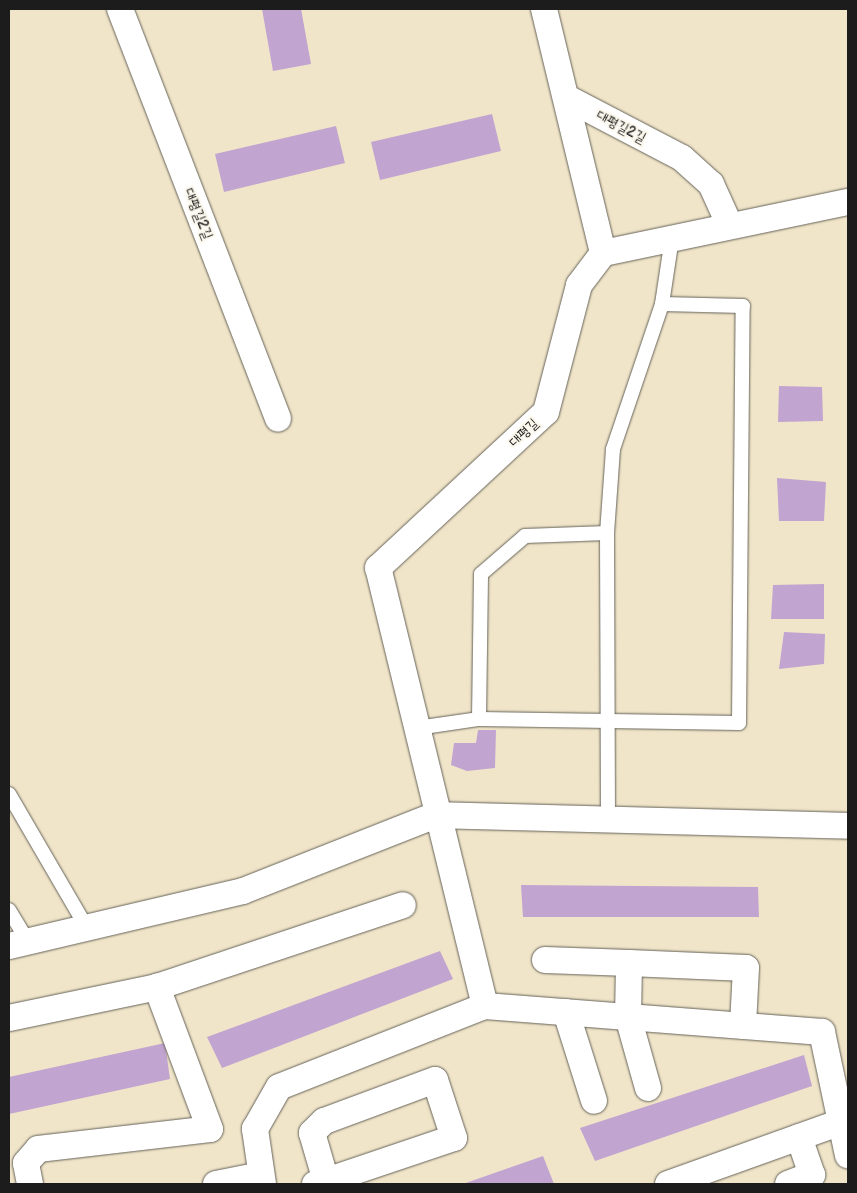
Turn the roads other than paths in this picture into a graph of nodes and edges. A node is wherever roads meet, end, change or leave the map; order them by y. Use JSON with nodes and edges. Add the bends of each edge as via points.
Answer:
{"nodes":[{"id":1,"x":120,"y":9,"type":"edge"},
{"id":2,"x":544,"y":9,"type":"edge"},
{"id":3,"x":569,"y":99,"type":"junction"},
{"id":4,"x":848,"y":202,"type":"edge"},
{"id":5,"x":730,"y":226,"type":"junction"},
{"id":6,"x":672,"y":238,"type":"junction"},
{"id":7,"x":603,"y":253,"type":"junction"},
{"id":8,"x":662,"y":304,"type":"junction"},
{"id":9,"x":278,"y":419,"type":"dead end"},
{"id":10,"x":607,"y":533,"type":"junction"},
{"id":11,"x":479,"y":719,"type":"junction"},
{"id":12,"x":607,"y":723,"type":"junction"},
{"id":13,"x":417,"y":728,"type":"junction"},
{"id":14,"x":9,"y":794,"type":"edge"},
{"id":15,"x":436,"y":815,"type":"junction"},
{"id":16,"x":608,"y":820,"type":"junction"},
{"id":17,"x":848,"y":826,"type":"edge"},
{"id":18,"x":403,"y":905,"type":"dead end"},
{"id":19,"x":9,"y":910,"type":"edge"},
{"id":20,"x":87,"y":928,"type":"junction"},
{"id":21,"x":18,"y":944,"type":"edge"},
{"id":22,"x":545,"y":960,"type":"dead end"},
{"id":23,"x":629,"y":963,"type":"junction"},
{"id":24,"x":157,"y":987,"type":"junction"},
{"id":25,"x":485,"y":1006,"type":"junction"},
{"id":26,"x":566,"y":1012,"type":"junction"},
{"id":27,"x":628,"y":1016,"type":"junction"},
{"id":28,"x":9,"y":1018,"type":"edge"},
{"id":29,"x":743,"y":1026,"type":"junction"},
{"id":30,"x":648,"y":1088,"type":"dead end"},
{"id":31,"x":594,"y":1101,"type":"dead end"},
{"id":32,"x":841,"y":1122,"type":"junction"},
{"id":33,"x":799,"y":1137,"type":"junction"},
{"id":34,"x":848,"y":1155,"type":"edge"},
{"id":35,"x":262,"y":1180,"type":"edge"},
{"id":36,"x":320,"y":1182,"type":"edge"},
{"id":37,"x":30,"y":1184,"type":"edge"},
{"id":38,"x":216,"y":1184,"type":"edge"},
{"id":39,"x":668,"y":1184,"type":"edge"},
{"id":40,"x":788,"y":1184,"type":"edge"}],
"edges":[{"from":1,"to":9,"type":"street","name":"대평길2길"},
{"from":2,"to":3,"type":"street"},
{"from":3,"to":5,"type":"street","name":"대평길2길","via":[[682,158],[711,184]]},
{"from":3,"to":7,"type":"street"},
{"from":4,"to":5,"type":"street"},
{"from":5,"to":6,"type":"street"},
{"from":6,"to":7,"type":"street"},
{"from":6,"to":8,"type":"lane"},
{"from":7,"to":13,"type":"street","name":"대평길","via":[[579,285],[546,412],[378,568]]},
{"from":8,"to":10,"type":"lane","via":[[613,449]]},
{"from":8,"to":12,"type":"lane","via":[[743,306],[739,723]]},
{"from":10,"to":11,"type":"lane","via":[[525,536],[481,574]]},
{"from":10,"to":12,"type":"lane"},
{"from":11,"to":12,"type":"lane"},
{"from":11,"to":13,"type":"lane"},
{"from":12,"to":16,"type":"lane"},
{"from":13,"to":15,"type":"street","name":"대평길"},
{"from":14,"to":20,"type":"lane"},
{"from":15,"to":16,"type":"street"},
{"from":15,"to":20,"type":"street","via":[[243,890]]},
{"from":15,"to":25,"type":"street","name":"대평길"},
{"from":16,"to":17,"type":"street"},
{"from":18,"to":24,"type":"street"},
{"from":19,"to":21,"type":"lane"},
{"from":20,"to":21,"type":"street"},
{"from":22,"to":23,"type":"street"},
{"from":23,"to":27,"type":"street"},
{"from":23,"to":29,"type":"street","via":[[746,968]]},
{"from":24,"to":28,"type":"street"},
{"from":24,"to":37,"type":"street","via":[[210,1129],[38,1149],[26,1163]]},
{"from":25,"to":26,"type":"street"},
{"from":25,"to":35,"type":"street","via":[[279,1087],[255,1130]]},
{"from":26,"to":27,"type":"street"},
{"from":26,"to":31,"type":"street"},
{"from":27,"to":29,"type":"street"},
{"from":27,"to":30,"type":"street"},
{"from":29,"to":32,"type":"street","via":[[822,1032]]},
{"from":32,"to":33,"type":"street"},
{"from":32,"to":34,"type":"street"},
{"from":33,"to":39,"type":"street"},
{"from":33,"to":40,"type":"street","via":[[812,1176]]},
{"from":35,"to":38,"type":"street"},
{"from":36,"to":36,"type":"street","via":[[454,1138],[435,1080],[324,1120],[312,1133]]}]}
